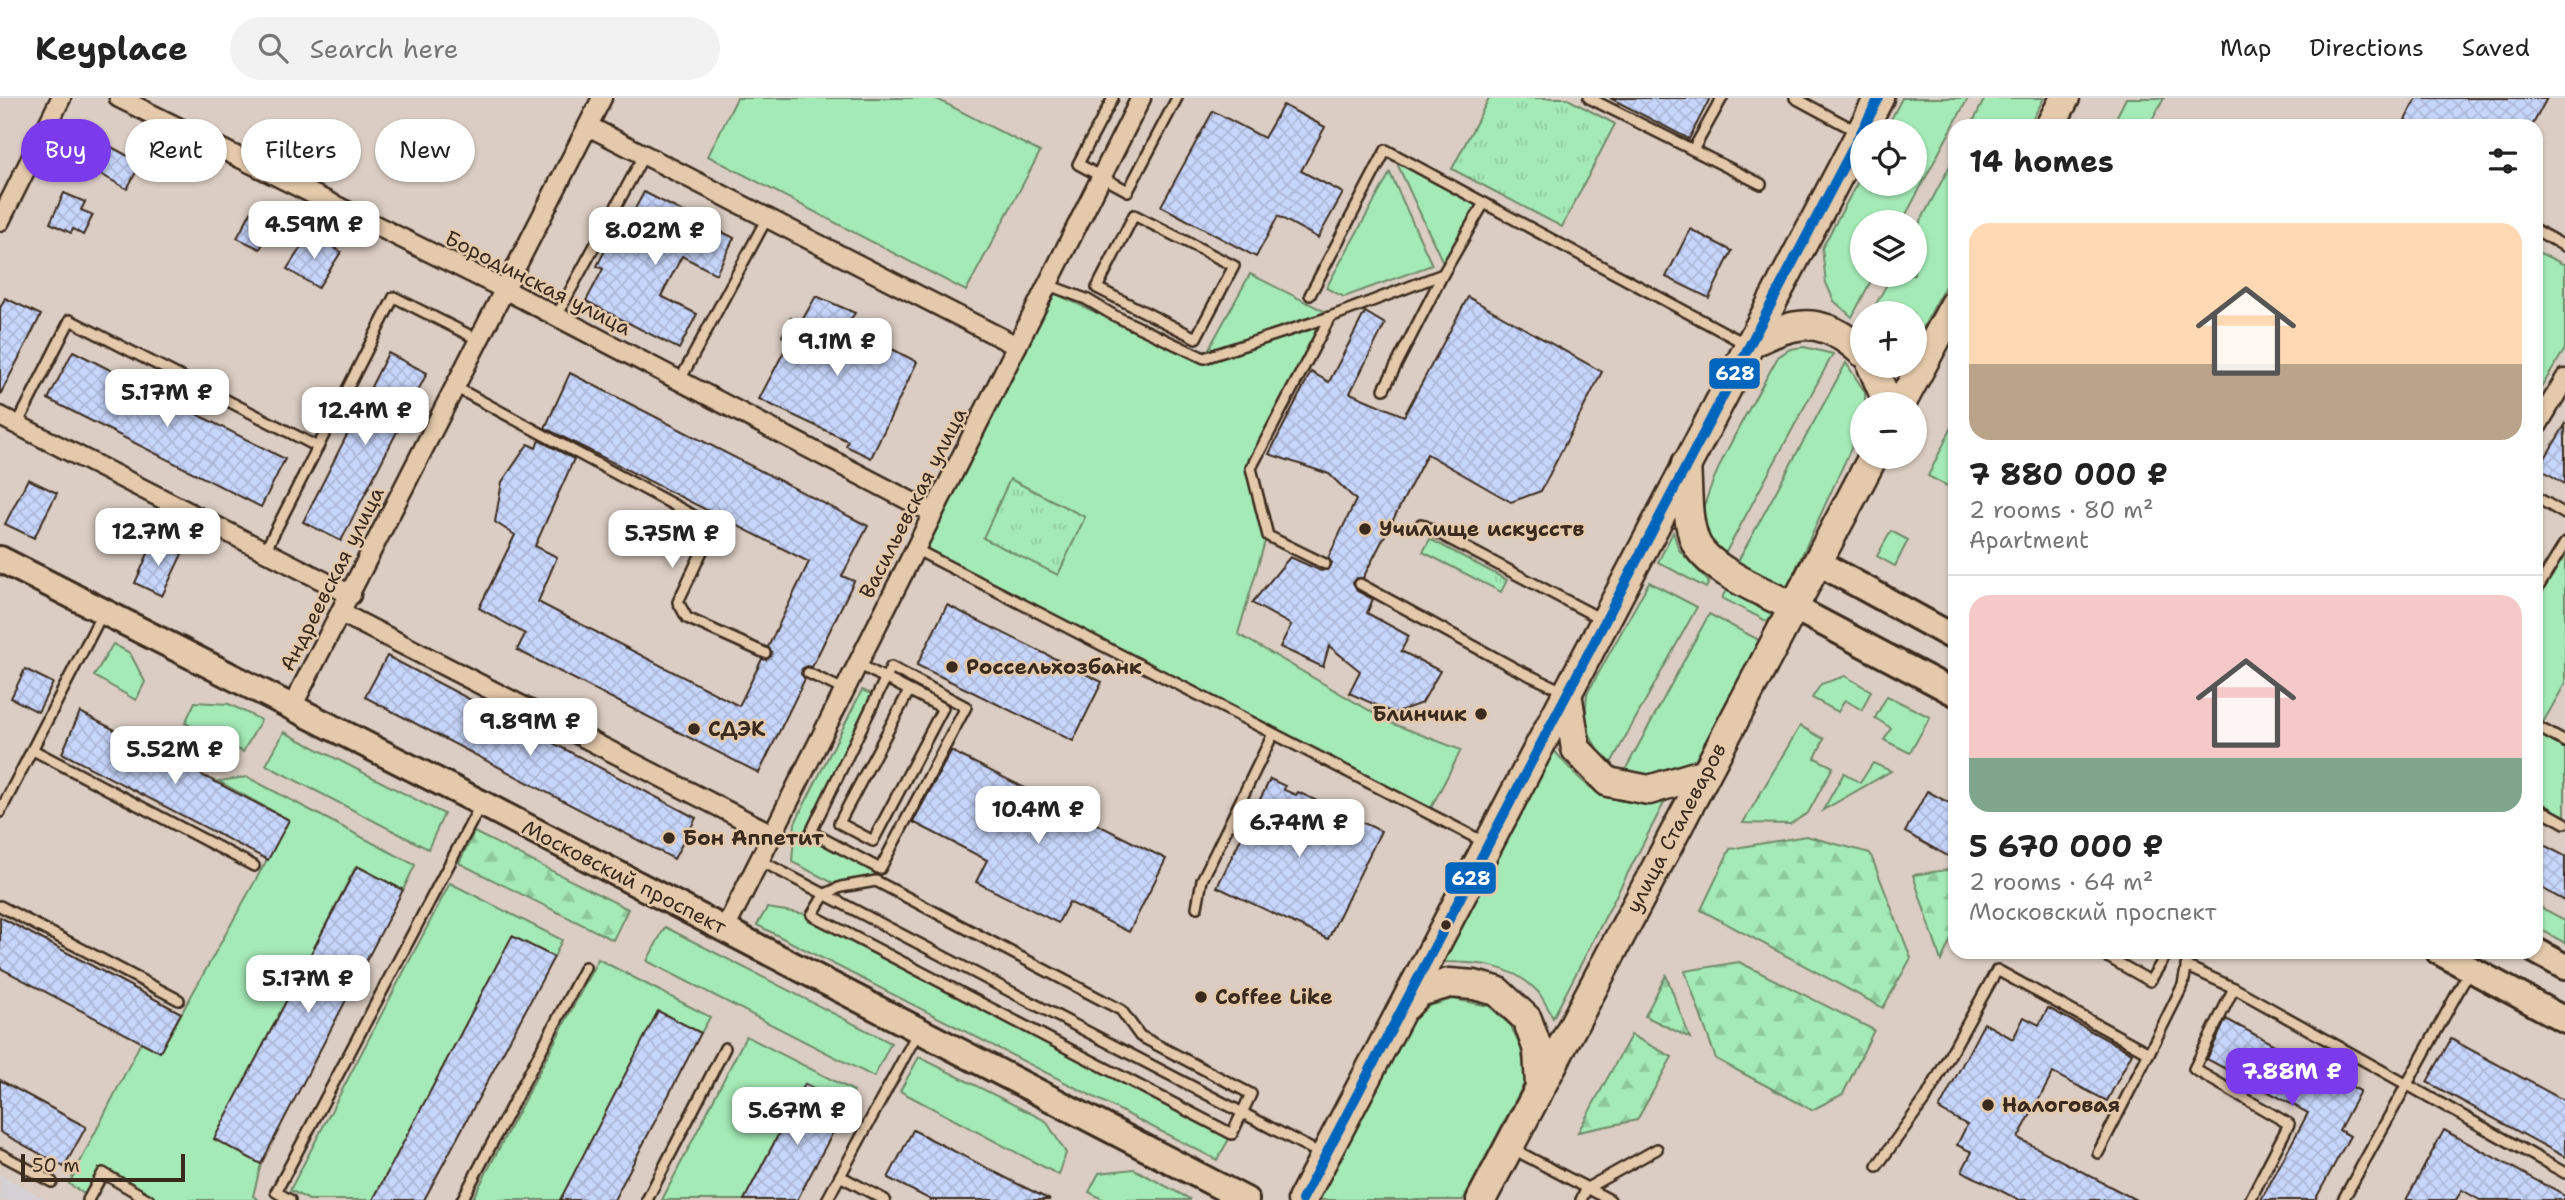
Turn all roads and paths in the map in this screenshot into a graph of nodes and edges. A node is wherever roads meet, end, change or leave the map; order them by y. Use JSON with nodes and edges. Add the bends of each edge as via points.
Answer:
{"nodes":[{"id":1,"x":61,"y":98,"type":"edge"},
{"id":2,"x":119,"y":98,"type":"edge"},
{"id":3,"x":602,"y":98,"type":"edge"},
{"id":4,"x":1113,"y":98,"type":"edge"},
{"id":5,"x":1141,"y":98,"type":"edge"},
{"id":6,"x":1177,"y":98,"type":"edge"},
{"id":7,"x":1589,"y":98,"type":"edge"},
{"id":8,"x":1722,"y":98,"type":"edge"},
{"id":9,"x":1795,"y":98,"type":"edge"},
{"id":10,"x":1879,"y":98,"type":"edge"},
{"id":11,"x":2065,"y":98,"type":"edge"},
{"id":12,"x":1868,"y":119,"type":"edge"},
{"id":13,"x":2054,"y":119,"type":"edge"},
{"id":14,"x":588,"y":126,"type":"junction"},
{"id":15,"x":1850,"y":128,"type":"edge"},
{"id":16,"x":1693,"y":150,"type":"junction"},
{"id":17,"x":1850,"y":152,"type":"edge"},
{"id":18,"x":644,"y":155,"type":"junction"},
{"id":19,"x":1102,"y":177,"type":"junction"},
{"id":20,"x":1761,"y":184,"type":"dead end"},
{"id":21,"x":1484,"y":203,"type":"junction"},
{"id":22,"x":767,"y":218,"type":"junction"},
{"id":23,"x":0,"y":221,"type":"edge"},
{"id":24,"x":2543,"y":234,"type":"edge"},
{"id":25,"x":2565,"y":245,"type":"edge"},
{"id":26,"x":1443,"y":274,"type":"junction"},
{"id":27,"x":1048,"y":285,"type":"junction"},
{"id":28,"x":504,"y":289,"type":"junction"},
{"id":29,"x":1310,"y":295,"type":"dead end"},
{"id":30,"x":1123,"y":302,"type":"junction"},
{"id":31,"x":1115,"y":316,"type":"junction"},
{"id":32,"x":556,"y":317,"type":"junction"},
{"id":33,"x":1330,"y":317,"type":"junction"},
{"id":34,"x":1948,"y":317,"type":"edge"},
{"id":35,"x":479,"y":340,"type":"junction"},
{"id":36,"x":1850,"y":341,"type":"edge"},
{"id":37,"x":1748,"y":345,"type":"junction"},
{"id":38,"x":1017,"y":346,"type":"junction"},
{"id":39,"x":2565,"y":379,"type":"edge"},
{"id":40,"x":679,"y":382,"type":"junction"},
{"id":41,"x":455,"y":387,"type":"junction"},
{"id":42,"x":1384,"y":389,"type":"dead end"},
{"id":43,"x":1907,"y":392,"type":"edge"},
{"id":44,"x":0,"y":416,"type":"edge"},
{"id":45,"x":2543,"y":416,"type":"edge"},
{"id":46,"x":17,"y":425,"type":"junction"},
{"id":47,"x":318,"y":447,"type":"junction"},
{"id":48,"x":1686,"y":464,"type":"junction"},
{"id":49,"x":1868,"y":469,"type":"edge"},
{"id":50,"x":2543,"y":501,"type":"edge"},
{"id":51,"x":933,"y":513,"type":"junction"},
{"id":52,"x":2565,"y":514,"type":"edge"},
{"id":53,"x":1421,"y":524,"type":"dead end"},
{"id":54,"x":2565,"y":543,"type":"edge"},
{"id":55,"x":915,"y":549,"type":"junction"},
{"id":56,"x":265,"y":551,"type":"junction"},
{"id":57,"x":0,"y":559,"type":"edge"},
{"id":58,"x":1819,"y":563,"type":"junction"},
{"id":59,"x":1325,"y":564,"type":"dead end"},
{"id":60,"x":2543,"y":579,"type":"edge"},
{"id":61,"x":1360,"y":583,"type":"dead end"},
{"id":62,"x":351,"y":595,"type":"junction"},
{"id":63,"x":1794,"y":608,"type":"junction"},
{"id":64,"x":104,"y":612,"type":"junction"},
{"id":65,"x":341,"y":613,"type":"junction"},
{"id":66,"x":1604,"y":621,"type":"junction"},
{"id":67,"x":1948,"y":634,"type":"edge"},
{"id":68,"x":765,"y":653,"type":"dead end"},
{"id":69,"x":858,"y":664,"type":"junction"},
{"id":70,"x":808,"y":673,"type":"dead end"},
{"id":71,"x":885,"y":678,"type":"junction"},
{"id":72,"x":1948,"y":689,"type":"edge"},
{"id":73,"x":844,"y":690,"type":"junction"},
{"id":74,"x":909,"y":691,"type":"junction"},
{"id":75,"x":1567,"y":693,"type":"junction"},
{"id":76,"x":292,"y":707,"type":"junction"},
{"id":77,"x":2543,"y":730,"type":"edge"},
{"id":78,"x":1273,"y":734,"type":"junction"},
{"id":79,"x":2565,"y":742,"type":"edge"},
{"id":80,"x":33,"y":750,"type":"junction"},
{"id":81,"x":1705,"y":773,"type":"junction"},
{"id":82,"x":481,"y":803,"type":"junction"},
{"id":83,"x":2543,"y":811,"type":"edge"},
{"id":84,"x":0,"y":812,"type":"edge"},
{"id":85,"x":2565,"y":823,"type":"edge"},
{"id":86,"x":772,"y":834,"type":"junction"},
{"id":87,"x":1488,"y":844,"type":"junction"},
{"id":88,"x":759,"y":860,"type":"junction"},
{"id":89,"x":254,"y":866,"type":"dead end"},
{"id":90,"x":825,"y":894,"type":"junction"},
{"id":91,"x":0,"y":906,"type":"edge"},
{"id":92,"x":1197,"y":907,"type":"dead end"},
{"id":93,"x":725,"y":929,"type":"junction"},
{"id":94,"x":2543,"y":955,"type":"edge"},
{"id":95,"x":2111,"y":959,"type":"edge"},
{"id":96,"x":2164,"y":959,"type":"edge"},
{"id":97,"x":2188,"y":959,"type":"edge"},
{"id":98,"x":2452,"y":959,"type":"edge"},
{"id":99,"x":2186,"y":966,"type":"junction"},
{"id":100,"x":585,"y":967,"type":"dead end"},
{"id":101,"x":2565,"y":967,"type":"edge"},
{"id":102,"x":2470,"y":969,"type":"junction"},
{"id":103,"x":2234,"y":988,"type":"junction"},
{"id":104,"x":179,"y":1000,"type":"dead end"},
{"id":105,"x":1398,"y":1015,"type":"junction"},
{"id":106,"x":2565,"y":1020,"type":"edge"},
{"id":107,"x":919,"y":1029,"type":"junction"},
{"id":108,"x":725,"y":1048,"type":"dead end"},
{"id":109,"x":2149,"y":1053,"type":"junction"},
{"id":110,"x":2406,"y":1085,"type":"junction"},
{"id":111,"x":1540,"y":1087,"type":"junction"},
{"id":112,"x":1242,"y":1113,"type":"junction"},
{"id":113,"x":1509,"y":1147,"type":"junction"},
{"id":114,"x":1657,"y":1149,"type":"dead end"},
{"id":115,"x":2098,"y":1153,"type":"dead end"},
{"id":116,"x":0,"y":1154,"type":"edge"},
{"id":117,"x":1325,"y":1156,"type":"junction"},
{"id":118,"x":1877,"y":1166,"type":"dead end"},
{"id":119,"x":2565,"y":1173,"type":"edge"},
{"id":120,"x":840,"y":1177,"type":"junction"},
{"id":121,"x":52,"y":1182,"type":"dead end"},
{"id":122,"x":1587,"y":1188,"type":"junction"},
{"id":123,"x":88,"y":1200,"type":"edge"},
{"id":124,"x":149,"y":1200,"type":"edge"},
{"id":125,"x":290,"y":1200,"type":"edge"},
{"id":126,"x":462,"y":1200,"type":"edge"},
{"id":127,"x":647,"y":1200,"type":"edge"},
{"id":128,"x":827,"y":1200,"type":"edge"},
{"id":129,"x":885,"y":1200,"type":"edge"},
{"id":130,"x":1246,"y":1200,"type":"edge"},
{"id":131,"x":1302,"y":1200,"type":"edge"},
{"id":132,"x":1481,"y":1200,"type":"edge"},
{"id":133,"x":1581,"y":1200,"type":"edge"},
{"id":134,"x":1610,"y":1200,"type":"edge"},
{"id":135,"x":2249,"y":1200,"type":"edge"},
{"id":136,"x":2343,"y":1200,"type":"edge"}],
"edges":[{"from":1,"to":23,"type":"street"},
{"from":2,"to":28,"type":"street","name":"Бородинская улица"},
{"from":3,"to":14,"type":"street","name":"Андреевская улица"},
{"from":4,"to":19,"type":"lane","via":[[1078,164]]},
{"from":5,"to":19,"type":"street","name":"Васильевская улица"},
{"from":6,"to":19,"type":"lane","via":[[1128,191]]},
{"from":7,"to":16,"type":"lane"},
{"from":8,"to":16,"type":"lane"},
{"from":9,"to":15,"type":"lane"},
{"from":10,"to":12,"type":"main road"},
{"from":11,"to":13,"type":"main road"},
{"from":14,"to":18,"type":"street"},
{"from":14,"to":28,"type":"street","name":"Андреевская улица"},
{"from":16,"to":20,"type":"lane"},
{"from":17,"to":37,"type":"main road"},
{"from":18,"to":22,"type":"street"},
{"from":18,"to":32,"type":"lane"},
{"from":19,"to":27,"type":"street","name":"Васильевская улица"},
{"from":21,"to":26,"type":"lane"},
{"from":21,"to":29,"type":"lane","via":[[1386,150]]},
{"from":21,"to":37,"type":"lane"},
{"from":22,"to":38,"type":"street"},
{"from":22,"to":40,"type":"lane"},
{"from":24,"to":25,"type":"lane"},
{"from":26,"to":33,"type":"lane"},
{"from":26,"to":42,"type":"lane"},
{"from":27,"to":31,"type":"lane"},
{"from":27,"to":38,"type":"street","name":"Васильевская улица"},
{"from":28,"to":32,"type":"street","name":"Бородинская улица"},
{"from":28,"to":35,"type":"street","name":"Андреевская улица"},
{"from":30,"to":30,"type":"lane","via":[[1196,338],[1234,266],[1134,215],[1097,288]]},
{"from":30,"to":31,"type":"lane"},
{"from":31,"to":33,"type":"lane","via":[[1204,358]]},
{"from":32,"to":40,"type":"street","name":"Бородинская улица"},
{"from":33,"to":59,"type":"lane","via":[[1251,468],[1268,536]]},
{"from":34,"to":43,"type":"main road"},
{"from":35,"to":41,"type":"street","name":"Андреевская улица"},
{"from":35,"to":47,"type":"lane","via":[[394,297]]},
{"from":36,"to":37,"type":"main road","via":[[1830,330],[1793,325]]},
{"from":37,"to":48,"type":"main road"},
{"from":38,"to":51,"type":"street","name":"Васильевская улица"},
{"from":39,"to":45,"type":"street"},
{"from":40,"to":51,"type":"street","name":"Бородинская улица"},
{"from":41,"to":62,"type":"street","name":"Андреевская улица"},
{"from":41,"to":68,"type":"lane","via":[[695,517],[705,526],[705,545],[678,602],[687,618]]},
{"from":44,"to":46,"type":"street"},
{"from":46,"to":47,"type":"lane","via":[[70,320]]},
{"from":46,"to":56,"type":"street"},
{"from":47,"to":56,"type":"lane"},
{"from":48,"to":63,"type":"main road","via":[[1690,526],[1696,544],[1723,569]]},
{"from":48,"to":66,"type":"main road"},
{"from":49,"to":58,"type":"main road","name":"улица Сталеваров"},
{"from":50,"to":52,"type":"lane"},
{"from":51,"to":55,"type":"street","name":"Васильевская улица"},
{"from":53,"to":66,"type":"lane"},
{"from":54,"to":60,"type":"lane"},
{"from":55,"to":69,"type":"street","name":"Васильевская улица"},
{"from":55,"to":78,"type":"lane"},
{"from":56,"to":62,"type":"street"},
{"from":57,"to":64,"type":"street","name":"Московский проспект"},
{"from":58,"to":63,"type":"main road","name":"улица Сталеваров"},
{"from":58,"to":67,"type":"street"},
{"from":61,"to":75,"type":"lane"},
{"from":62,"to":65,"type":"street","name":"Андреевская улица"},
{"from":63,"to":72,"type":"street"},
{"from":63,"to":81,"type":"main road","name":"улица Сталеваров"},
{"from":64,"to":76,"type":"street","name":"Московский проспект"},
{"from":64,"to":80,"type":"lane"},
{"from":65,"to":76,"type":"street","name":"Андреевская улица"},
{"from":65,"to":86,"type":"street"},
{"from":66,"to":75,"type":"main road"},
{"from":69,"to":71,"type":"lane"},
{"from":69,"to":73,"type":"street","name":"Васильевская улица"},
{"from":70,"to":73,"type":"lane"},
{"from":71,"to":71,"type":"lane","via":[[811,832],[880,869],[966,707],[891,667]]},
{"from":71,"to":74,"type":"lane"},
{"from":73,"to":86,"type":"street","name":"Васильевская улица"},
{"from":74,"to":74,"type":"lane","via":[[943,708],[873,841],[839,823]]},
{"from":75,"to":81,"type":"main road","via":[[1576,749],[1608,782],[1649,790]]},
{"from":75,"to":87,"type":"main road"},
{"from":76,"to":82,"type":"street","name":"Московский проспект"},
{"from":77,"to":79,"type":"lane"},
{"from":78,"to":87,"type":"lane"},
{"from":78,"to":92,"type":"lane","via":[[1202,880]]},
{"from":80,"to":84,"type":"lane"},
{"from":80,"to":89,"type":"lane"},
{"from":81,"to":111,"type":"main road","name":"улица Сталеваров"},
{"from":82,"to":93,"type":"street","name":"Московский проспект"},
{"from":82,"to":125,"type":"lane","via":[[276,1192]]},
{"from":83,"to":85,"type":"lane"},
{"from":86,"to":88,"type":"street","name":"Васильевская улица"},
{"from":87,"to":105,"type":"main road"},
{"from":88,"to":90,"type":"lane"},
{"from":88,"to":93,"type":"street","name":"Васильевская улица"},
{"from":90,"to":112,"type":"lane"},
{"from":90,"to":112,"type":"lane","via":[[876,881],[1122,1010],[1140,1036],[1251,1094]]},
{"from":90,"to":112,"type":"lane","via":[[812,915],[1232,1134]]},
{"from":91,"to":104,"type":"lane"},
{"from":93,"to":107,"type":"street","name":"Московский проспект"},
{"from":94,"to":101,"type":"street"},
{"from":95,"to":96,"type":"lane","via":[[2150,981]]},
{"from":97,"to":99,"type":"lane"},
{"from":98,"to":102,"type":"street"},
{"from":99,"to":103,"type":"lane"},
{"from":99,"to":109,"type":"lane","via":[[2183,985]]},
{"from":100,"to":126,"type":"lane"},
{"from":102,"to":106,"type":"street"},
{"from":102,"to":110,"type":"lane"},
{"from":103,"to":110,"type":"lane"},
{"from":103,"to":135,"type":"lane","via":[[2194,1069],[2289,1124]]},
{"from":105,"to":111,"type":"main road","via":[[1419,992],[1449,983],[1497,991],[1527,1019],[1538,1049]]},
{"from":105,"to":117,"type":"main road"},
{"from":107,"to":120,"type":"lane"},
{"from":107,"to":130,"type":"street","name":"Московский проспект"},
{"from":108,"to":127,"type":"lane"},
{"from":109,"to":115,"type":"lane"},
{"from":109,"to":118,"type":"lane","via":[[1997,970],[1926,1098]]},
{"from":110,"to":119,"type":"lane"},
{"from":110,"to":136,"type":"lane"},
{"from":111,"to":113,"type":"main road","name":"улица Сталеваров"},
{"from":112,"to":117,"type":"lane"},
{"from":113,"to":122,"type":"lane"},
{"from":113,"to":132,"type":"main road","name":"улица Сталеваров"},
{"from":114,"to":122,"type":"lane"},
{"from":116,"to":121,"type":"lane"},
{"from":117,"to":131,"type":"main road"},
{"from":120,"to":128,"type":"lane"},
{"from":120,"to":129,"type":"lane"},
{"from":122,"to":133,"type":"lane"},
{"from":122,"to":134,"type":"lane"},
{"from":123,"to":124,"type":"lane","via":[[103,1172]]}]}
